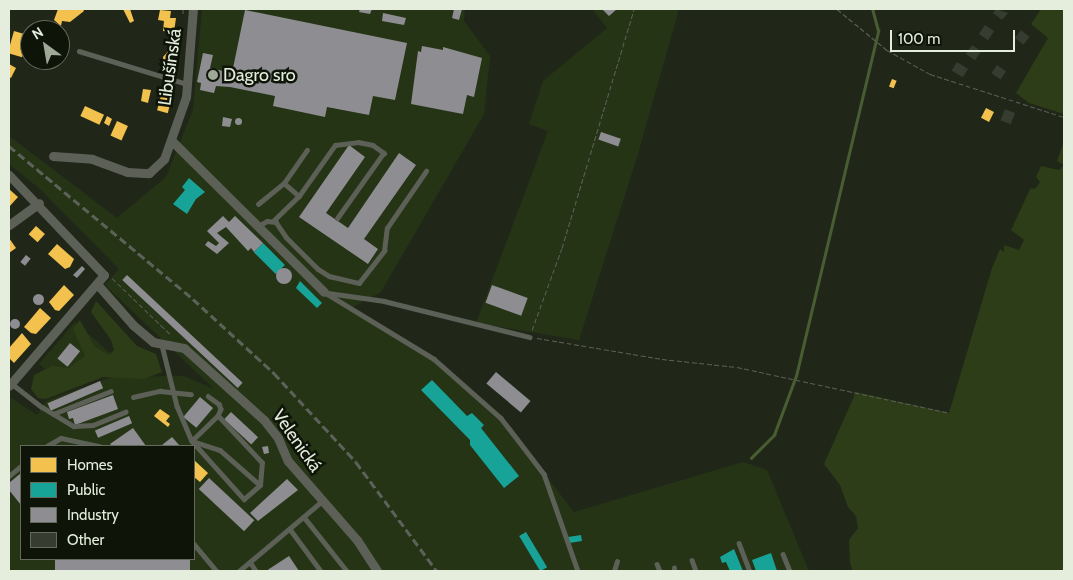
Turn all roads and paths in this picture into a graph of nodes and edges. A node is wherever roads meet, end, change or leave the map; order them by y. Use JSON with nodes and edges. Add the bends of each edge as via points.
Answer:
{"nodes":[{"id":1,"x":193,"y":9,"type":"edge"},
{"id":2,"x":634,"y":9,"type":"edge"},
{"id":3,"x":836,"y":9,"type":"edge"},
{"id":4,"x":79,"y":51,"type":"dead end"},
{"id":5,"x":188,"y":84,"type":"junction"},
{"id":6,"x":1064,"y":117,"type":"edge"},
{"id":7,"x":172,"y":141,"type":"junction"},
{"id":8,"x":307,"y":150,"type":"dead end"},
{"id":9,"x":53,"y":156,"type":"dead end"},
{"id":10,"x":426,"y":171,"type":"dead end"},
{"id":11,"x":9,"y":175,"type":"edge"},
{"id":12,"x":284,"y":183,"type":"junction"},
{"id":13,"x":299,"y":196,"type":"junction"},
{"id":14,"x":39,"y":203,"type":"junction"},
{"id":15,"x":258,"y":204,"type":"dead end"},
{"id":16,"x":338,"y":218,"type":"dead end"},
{"id":17,"x":273,"y":221,"type":"junction"},
{"id":18,"x":9,"y":225,"type":"edge"},
{"id":19,"x":257,"y":227,"type":"junction"},
{"id":20,"x":104,"y":275,"type":"junction"},
{"id":21,"x":97,"y":284,"type":"junction"},
{"id":22,"x":324,"y":292,"type":"junction"},
{"id":23,"x":530,"y":337,"type":"junction"},
{"id":24,"x":162,"y":345,"type":"junction"},
{"id":25,"x":175,"y":346,"type":"junction"},
{"id":26,"x":10,"y":384,"type":"edge"},
{"id":27,"x":111,"y":391,"type":"dead end"},
{"id":28,"x":173,"y":391,"type":"junction"},
{"id":29,"x":191,"y":394,"type":"dead end"},
{"id":30,"x":208,"y":396,"type":"dead end"},
{"id":31,"x":133,"y":397,"type":"dead end"},
{"id":32,"x":125,"y":412,"type":"dead end"},
{"id":33,"x":949,"y":413,"type":"dead end"},
{"id":34,"x":53,"y":414,"type":"junction"},
{"id":35,"x":218,"y":416,"type":"junction"},
{"id":36,"x":192,"y":441,"type":"junction"},
{"id":37,"x":49,"y":445,"type":"edge"},
{"id":38,"x":95,"y":445,"type":"edge"},
{"id":39,"x":20,"y":467,"type":"edge"},
{"id":40,"x":9,"y":476,"type":"edge"},
{"id":41,"x":260,"y":485,"type":"junction"},
{"id":42,"x":322,"y":501,"type":"junction"},
{"id":43,"x":304,"y":517,"type":"junction"},
{"id":44,"x":290,"y":529,"type":"junction"},
{"id":45,"x":739,"y":543,"type":"dead end"},
{"id":46,"x":195,"y":545,"type":"edge"},
{"id":47,"x":783,"y":554,"type":"dead end"},
{"id":48,"x":692,"y":560,"type":"dead end"},
{"id":49,"x":617,"y":561,"type":"dead end"},
{"id":50,"x":250,"y":562,"type":"junction"},
{"id":51,"x":657,"y":564,"type":"dead end"},
{"id":52,"x":217,"y":571,"type":"edge"},
{"id":53,"x":239,"y":571,"type":"edge"},
{"id":54,"x":256,"y":571,"type":"edge"},
{"id":55,"x":321,"y":571,"type":"edge"},
{"id":56,"x":347,"y":571,"type":"edge"},
{"id":57,"x":377,"y":571,"type":"edge"},
{"id":58,"x":578,"y":571,"type":"edge"},
{"id":59,"x":614,"y":571,"type":"edge"},
{"id":60,"x":660,"y":571,"type":"edge"},
{"id":61,"x":696,"y":571,"type":"edge"},
{"id":62,"x":750,"y":571,"type":"edge"},
{"id":63,"x":790,"y":571,"type":"edge"}],
"edges":[{"from":1,"to":5,"type":"street","name":"Libušínská"},
{"from":2,"to":23,"type":"path","via":[[562,248]]},
{"from":3,"to":6,"type":"path","via":[[887,50],[930,74]]},
{"from":4,"to":5,"type":"lane"},
{"from":5,"to":7,"type":"street","name":"Libušínská"},
{"from":7,"to":9,"type":"street","name":"Libušínská","via":[[164,159],[150,173],[128,172],[92,159]]},
{"from":7,"to":19,"type":"street"},
{"from":8,"to":12,"type":"lane"},
{"from":10,"to":17,"type":"lane","via":[[387,228],[384,251],[359,284],[329,276],[318,269]]},
{"from":11,"to":14,"type":"street"},
{"from":12,"to":13,"type":"lane"},
{"from":12,"to":15,"type":"lane"},
{"from":13,"to":16,"type":"lane","via":[[335,145],[355,142],[373,145],[384,153]]},
{"from":13,"to":17,"type":"lane"},
{"from":14,"to":18,"type":"street"},
{"from":14,"to":20,"type":"street"},
{"from":17,"to":19,"type":"lane"},
{"from":19,"to":22,"type":"street"},
{"from":20,"to":21,"type":"street"},
{"from":20,"to":25,"type":"path","via":[[114,279],[170,333]]},
{"from":21,"to":24,"type":"street","name":"Velenická","via":[[133,325]]},
{"from":21,"to":26,"type":"street"},
{"from":22,"to":23,"type":"lane","via":[[384,301]]},
{"from":22,"to":58,"type":"lane","via":[[434,359],[501,418],[544,474]]},
{"from":23,"to":33,"type":"path","via":[[633,355],[737,367]]},
{"from":24,"to":25,"type":"street","name":"Velenická"},
{"from":24,"to":28,"type":"lane"},
{"from":25,"to":42,"type":"street","name":"Velenická","via":[[198,358],[264,420],[278,438],[288,461]]},
{"from":26,"to":34,"type":"lane"},
{"from":27,"to":34,"type":"lane"},
{"from":28,"to":29,"type":"lane"},
{"from":28,"to":31,"type":"lane","via":[[148,392]]},
{"from":28,"to":36,"type":"lane"},
{"from":30,"to":35,"type":"lane","via":[[219,404]]},
{"from":32,"to":34,"type":"lane","via":[[82,428]]},
{"from":35,"to":36,"type":"lane"},
{"from":35,"to":41,"type":"lane","via":[[262,463]]},
{"from":36,"to":41,"type":"lane","via":[[220,450]]},
{"from":36,"to":41,"type":"lane","via":[[244,499]]},
{"from":37,"to":38,"type":"lane","via":[[61,438]]},
{"from":39,"to":40,"type":"lane"},
{"from":42,"to":43,"type":"lane"},
{"from":42,"to":57,"type":"street","name":"Velenická","via":[[368,553]]},
{"from":43,"to":44,"type":"lane"},
{"from":43,"to":56,"type":"lane"},
{"from":44,"to":50,"type":"lane"},
{"from":44,"to":55,"type":"lane"},
{"from":45,"to":62,"type":"lane"},
{"from":46,"to":52,"type":"lane"},
{"from":47,"to":63,"type":"lane"},
{"from":48,"to":61,"type":"lane"},
{"from":49,"to":59,"type":"lane"},
{"from":50,"to":53,"type":"lane"},
{"from":50,"to":54,"type":"lane"},
{"from":51,"to":60,"type":"lane"}]}
